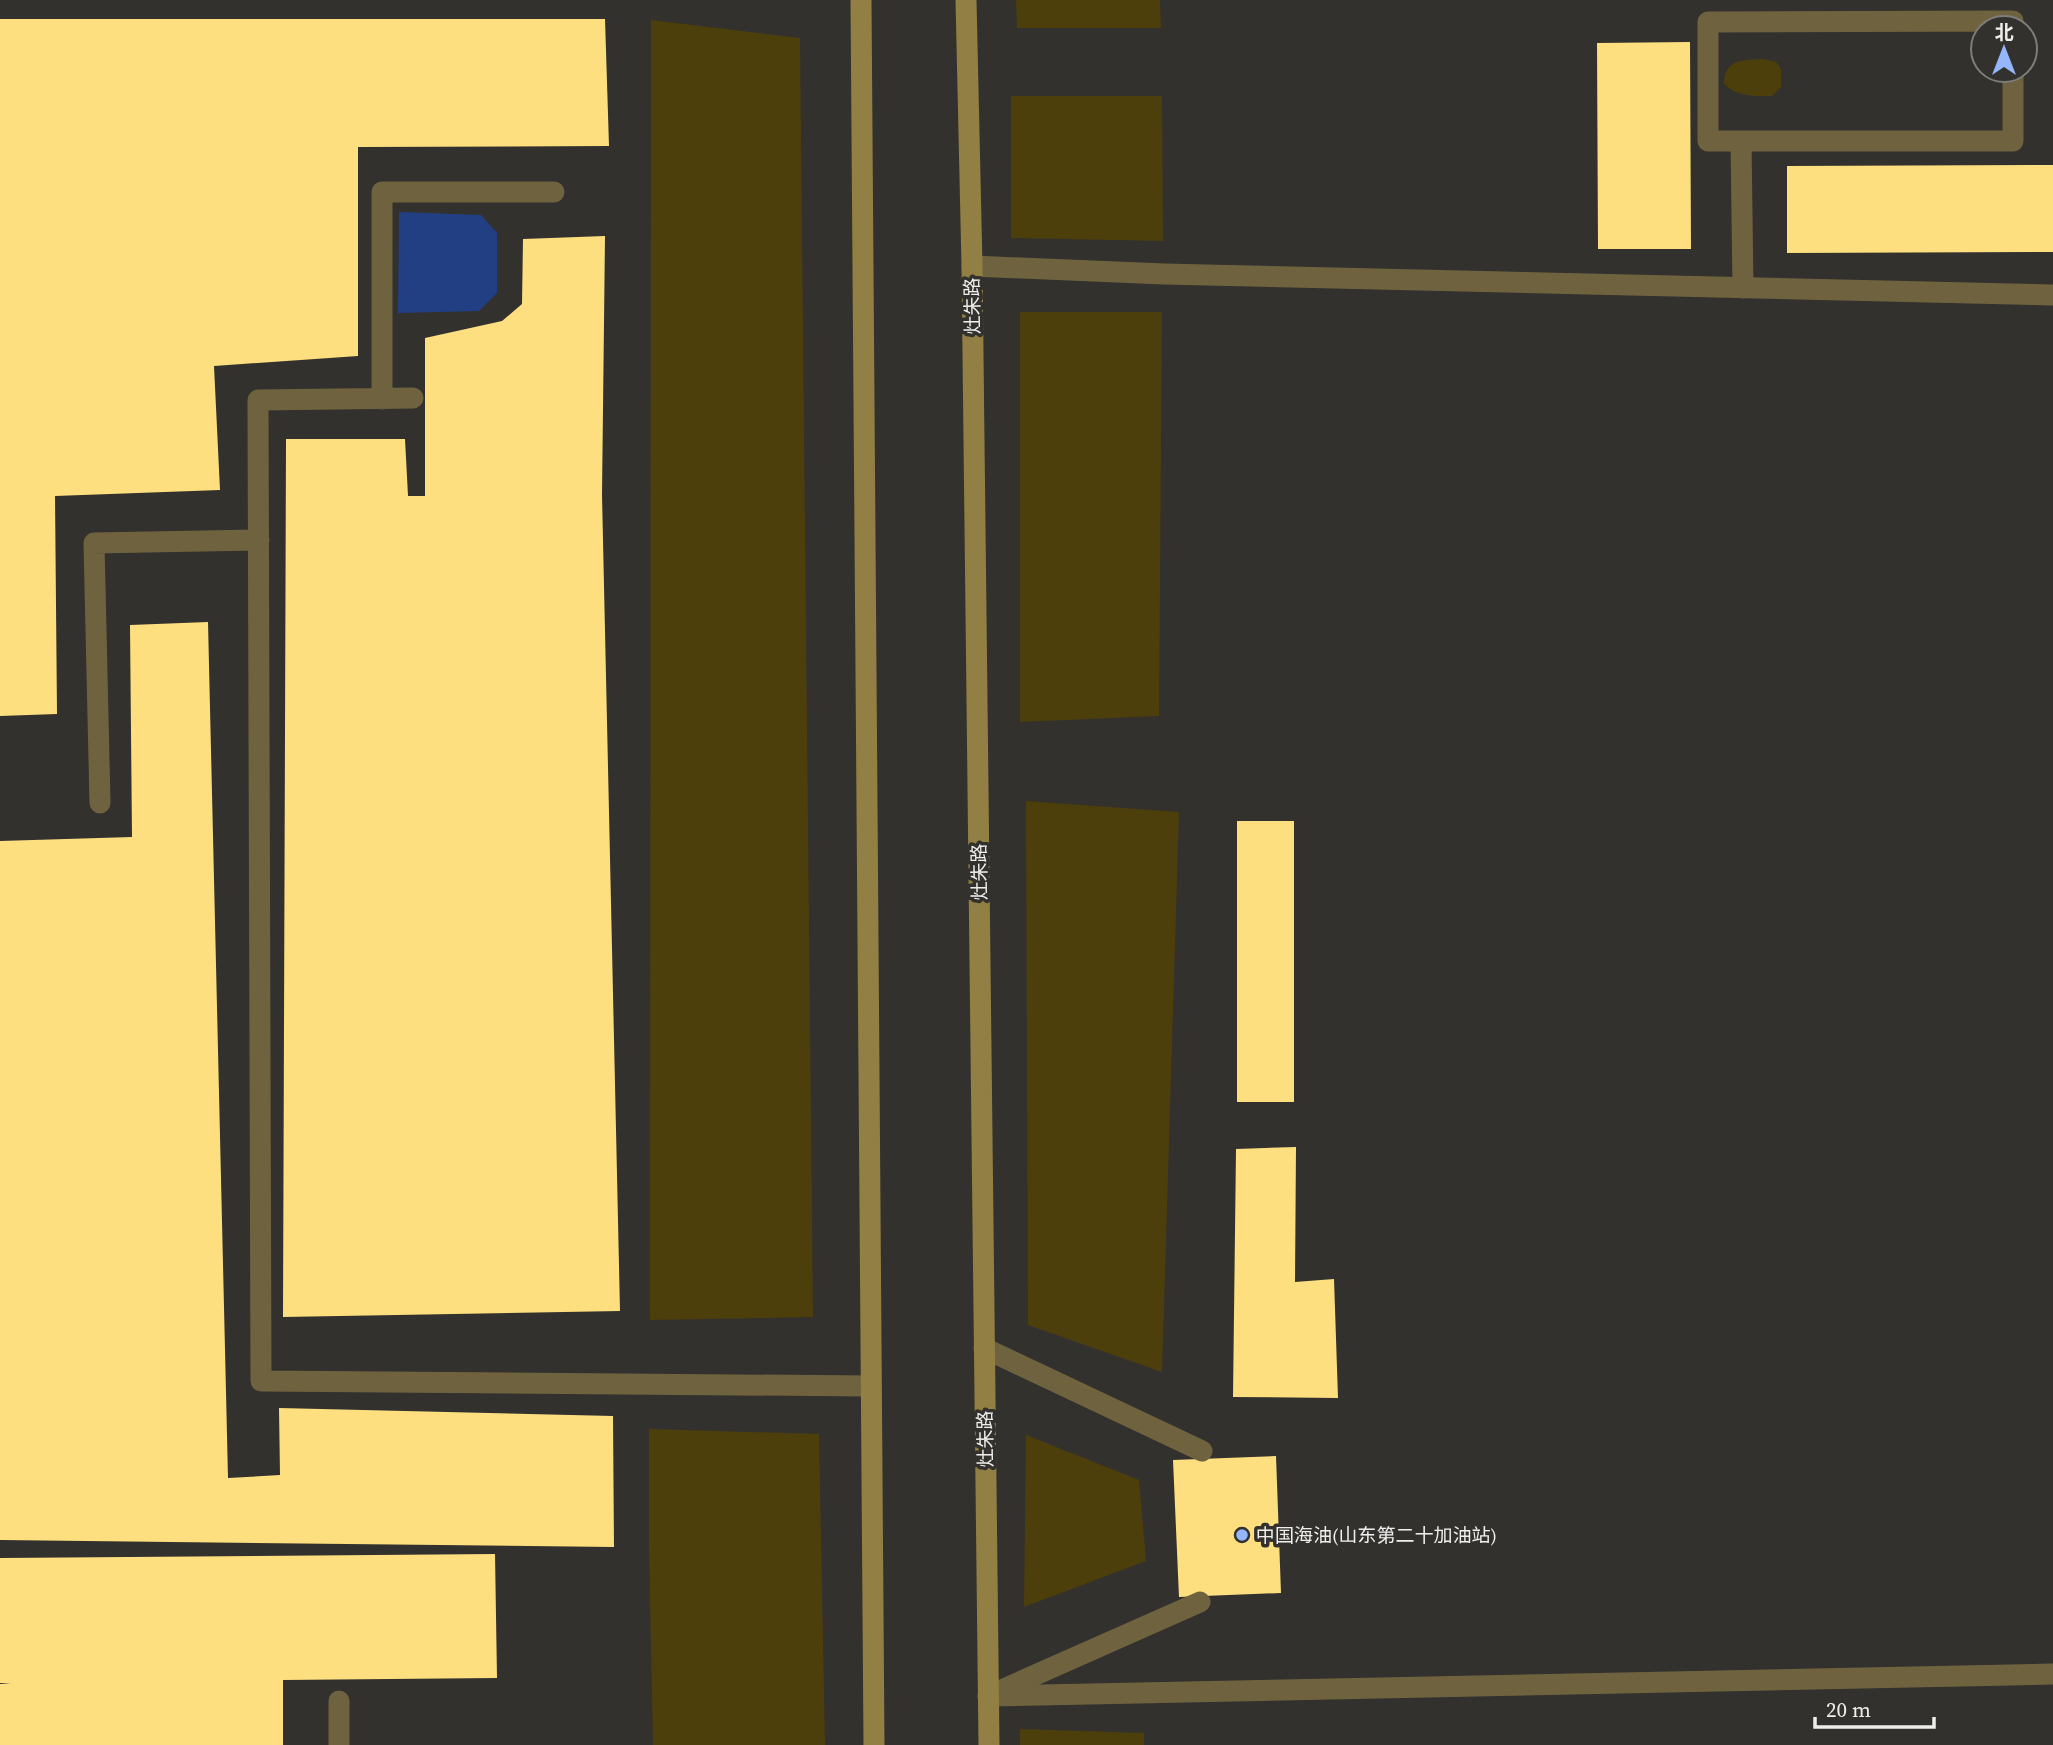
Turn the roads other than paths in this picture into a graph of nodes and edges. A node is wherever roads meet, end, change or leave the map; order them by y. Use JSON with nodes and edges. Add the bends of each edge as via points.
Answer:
{"nodes":[{"id":1,"x":861,"y":0,"type":"edge"},
{"id":2,"x":966,"y":0,"type":"edge"},
{"id":3,"x":1969,"y":21,"type":"edge"},
{"id":4,"x":2013,"y":84,"type":"edge"},
{"id":5,"x":1741,"y":141,"type":"junction"},
{"id":6,"x":554,"y":192,"type":"dead end"},
{"id":7,"x":972,"y":266,"type":"junction"},
{"id":8,"x":1742,"y":288,"type":"junction"},
{"id":9,"x":2053,"y":295,"type":"edge"},
{"id":10,"x":413,"y":398,"type":"dead end"},
{"id":11,"x":382,"y":399,"type":"junction"},
{"id":12,"x":259,"y":540,"type":"junction"},
{"id":13,"x":100,"y":803,"type":"dead end"},
{"id":14,"x":984,"y":1348,"type":"junction"},
{"id":15,"x":870,"y":1386,"type":"junction"},
{"id":16,"x":1202,"y":1451,"type":"dead end"},
{"id":17,"x":1200,"y":1602,"type":"dead end"},
{"id":18,"x":2053,"y":1674,"type":"edge"},
{"id":19,"x":988,"y":1696,"type":"junction"},
{"id":20,"x":339,"y":1701,"type":"dead end"},
{"id":21,"x":338,"y":1745,"type":"edge"},
{"id":22,"x":874,"y":1745,"type":"edge"},
{"id":23,"x":989,"y":1745,"type":"edge"}],
"edges":[{"from":1,"to":15,"type":"main road"},
{"from":2,"to":7,"type":"main road","name":"灶朱路"},
{"from":3,"to":5,"type":"street","via":[[1708,22],[1708,141]]},
{"from":4,"to":5,"type":"street","via":[[2013,141]]},
{"from":5,"to":8,"type":"street"},
{"from":6,"to":11,"type":"street","via":[[382,192]]},
{"from":7,"to":8,"type":"street"},
{"from":7,"to":14,"type":"main road","name":"灶朱路"},
{"from":8,"to":9,"type":"street"},
{"from":10,"to":11,"type":"street"},
{"from":11,"to":12,"type":"street","via":[[258,400]]},
{"from":12,"to":13,"type":"street","via":[[94,543]]},
{"from":12,"to":15,"type":"street","via":[[261,1381]]},
{"from":14,"to":16,"type":"street"},
{"from":14,"to":19,"type":"main road","name":"灶朱路"},
{"from":15,"to":22,"type":"main road"},
{"from":17,"to":19,"type":"street"},
{"from":18,"to":19,"type":"street"},
{"from":19,"to":23,"type":"main road","name":"灶朱路"},
{"from":20,"to":21,"type":"street"}]}
